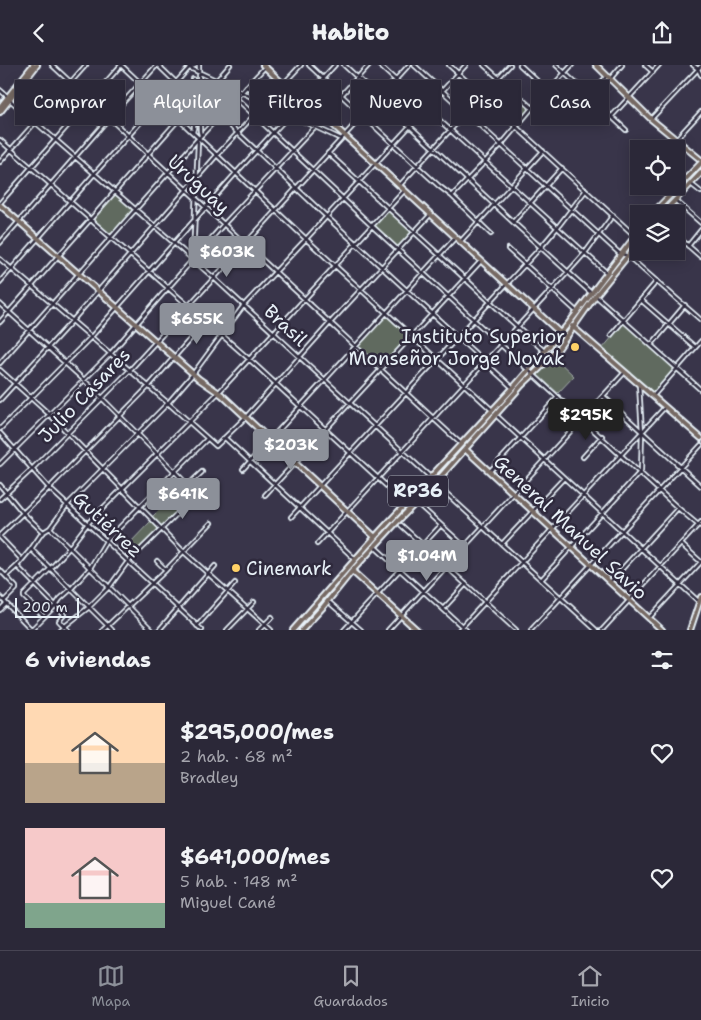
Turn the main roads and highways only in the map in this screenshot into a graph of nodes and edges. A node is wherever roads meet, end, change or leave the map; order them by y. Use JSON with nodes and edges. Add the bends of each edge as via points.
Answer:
{"nodes":[{"id":1,"x":35,"y":65,"type":"edge"},
{"id":2,"x":596,"y":65,"type":"edge"},
{"id":3,"x":264,"y":66,"type":"edge"},
{"id":4,"x":9,"y":98,"type":"junction"},
{"id":5,"x":0,"y":107,"type":"edge"},
{"id":6,"x":0,"y":112,"type":"edge"},
{"id":7,"x":701,"y":162,"type":"edge"},
{"id":8,"x":701,"y":173,"type":"edge"},
{"id":9,"x":0,"y":204,"type":"edge"},
{"id":10,"x":660,"y":205,"type":"edge"},
{"id":11,"x":670,"y":205,"type":"edge"},
{"id":12,"x":630,"y":244,"type":"edge"},
{"id":13,"x":630,"y":253,"type":"edge"},
{"id":14,"x":569,"y":323,"type":"junction"},
{"id":15,"x":573,"y":327,"type":"junction"},
{"id":16,"x":560,"y":333,"type":"junction"},
{"id":17,"x":566,"y":337,"type":"junction"},
{"id":18,"x":701,"y":438,"type":"edge"},
{"id":19,"x":460,"y":444,"type":"junction"},
{"id":20,"x":466,"y":449,"type":"junction"},
{"id":21,"x":378,"y":539,"type":"junction"},
{"id":22,"x":363,"y":559,"type":"junction"},
{"id":23,"x":348,"y":568,"type":"junction"},
{"id":24,"x":352,"y":571,"type":"junction"},
{"id":25,"x":340,"y":577,"type":"junction"},
{"id":26,"x":345,"y":580,"type":"junction"},
{"id":27,"x":700,"y":599,"type":"edge"},
{"id":28,"x":293,"y":630,"type":"edge"},
{"id":29,"x":302,"y":630,"type":"edge"},
{"id":30,"x":417,"y":630,"type":"edge"},
{"id":31,"x":662,"y":630,"type":"edge"},
{"id":32,"x":690,"y":630,"type":"edge"}],
"edges":[{"from":1,"to":4,"type":"main road"},
{"from":2,"to":7,"type":"main road","via":[[629,99]]},
{"from":3,"to":16,"type":"main road"},
{"from":4,"to":5,"type":"main road"},
{"from":4,"to":6,"type":"main road"},
{"from":7,"to":10,"type":"main road"},
{"from":8,"to":11,"type":"main road"},
{"from":9,"to":21,"type":"main road","via":[[174,358],[219,392]]},
{"from":12,"to":14,"type":"main road","number":"RP36"},
{"from":13,"to":15,"type":"main road","number":"RP36"},
{"from":14,"to":15,"type":"main road"},
{"from":14,"to":16,"type":"main road","number":"RP36"},
{"from":15,"to":17,"type":"main road","number":"RP36"},
{"from":15,"to":18,"type":"main road"},
{"from":16,"to":17,"type":"main road"},
{"from":16,"to":19,"type":"main road","number":"RP36"},
{"from":17,"to":20,"type":"main road","number":"RP36"},
{"from":19,"to":20,"type":"main road","name":"General Manuel Savio"},
{"from":19,"to":21,"type":"main road","number":"RP36"},
{"from":20,"to":21,"type":"main road","number":"RP36"},
{"from":20,"to":31,"type":"main road","name":"General Manuel Savio"},
{"from":21,"to":22,"type":"main road"},
{"from":21,"to":22,"type":"main road","number":"RP36"},
{"from":21,"to":23,"type":"main road","number":"RP36"},
{"from":22,"to":24,"type":"main road","number":"RP36"},
{"from":23,"to":24,"type":"main road"},
{"from":23,"to":25,"type":"main road","number":"RP36"},
{"from":24,"to":26,"type":"main road","number":"RP36"},
{"from":24,"to":30,"type":"main road"},
{"from":25,"to":26,"type":"main road"},
{"from":25,"to":28,"type":"main road","number":"RP36"},
{"from":26,"to":29,"type":"main road"},
{"from":27,"to":32,"type":"main road"}]}
